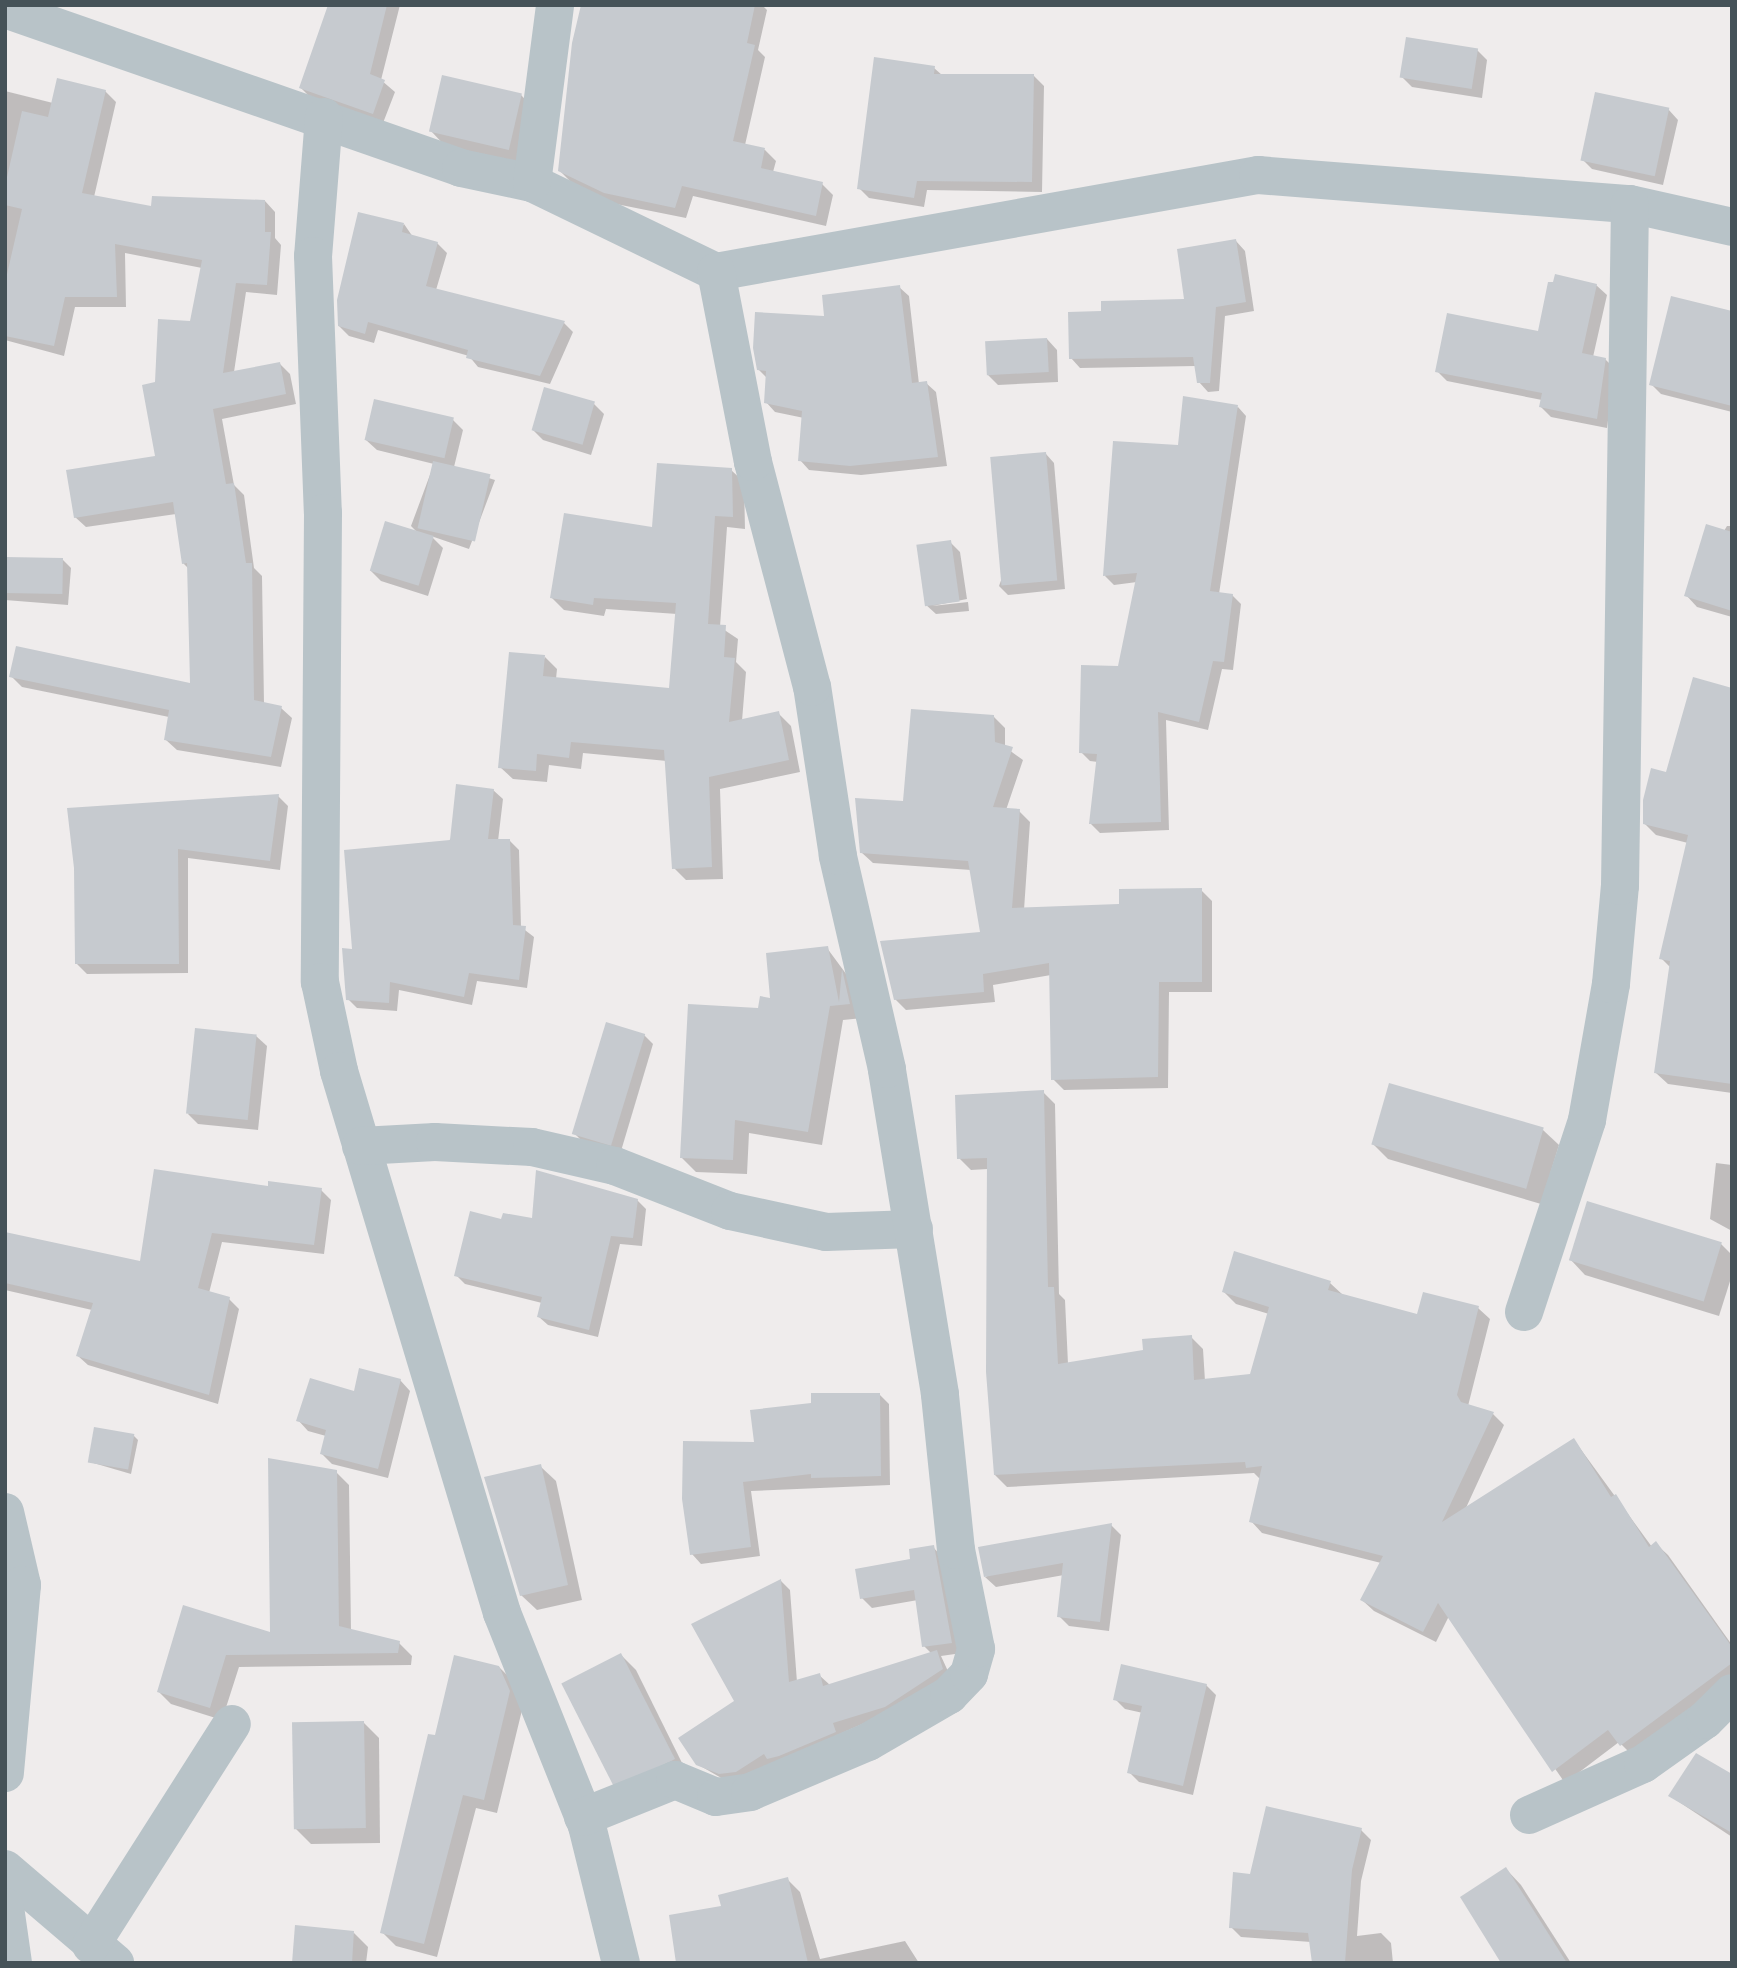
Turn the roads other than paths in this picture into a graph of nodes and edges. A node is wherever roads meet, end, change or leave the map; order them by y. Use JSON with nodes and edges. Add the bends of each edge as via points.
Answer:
{"nodes":[{"id":1,"x":555,"y":5,"type":"edge"},
{"id":2,"x":5,"y":9,"type":"edge"},
{"id":3,"x":324,"y":117,"type":"junction"},
{"id":4,"x":532,"y":183,"type":"junction"},
{"id":5,"x":1630,"y":204,"type":"junction"},
{"id":6,"x":1732,"y":227,"type":"edge"},
{"id":7,"x":716,"y":272,"type":"junction"},
{"id":8,"x":361,"y":1146,"type":"junction"},
{"id":9,"x":915,"y":1229,"type":"junction"},
{"id":10,"x":1524,"y":1312,"type":"dead end"},
{"id":11,"x":5,"y":1512,"type":"edge"},
{"id":12,"x":1732,"y":1693,"type":"edge"},
{"id":13,"x":232,"y":1724,"type":"dead end"},
{"id":14,"x":5,"y":1773,"type":"edge"},
{"id":15,"x":1529,"y":1815,"type":"dead end"},
{"id":16,"x":583,"y":1817,"type":"junction"},
{"id":17,"x":5,"y":1869,"type":"edge"},
{"id":18,"x":5,"y":1906,"type":"edge"},
{"id":19,"x":103,"y":1954,"type":"edge"},
{"id":20,"x":13,"y":1963,"type":"edge"},
{"id":21,"x":621,"y":1963,"type":"edge"}],
"edges":[{"from":1,"to":4,"type":"street"},
{"from":2,"to":3,"type":"street"},
{"from":3,"to":4,"type":"street","via":[[461,168]]},
{"from":3,"to":8,"type":"street","via":[[313,256],[323,513],[320,982]]},
{"from":4,"to":7,"type":"street"},
{"from":5,"to":6,"type":"street"},
{"from":5,"to":7,"type":"street","via":[[1258,175]]},
{"from":5,"to":10,"type":"street","via":[[1620,859],[1611,984],[1587,1119]]},
{"from":7,"to":9,"type":"street","via":[[753,462],[812,687],[838,856],[887,1069]]},
{"from":8,"to":9,"type":"street","via":[[435,1142],[532,1147],[615,1166],[730,1211],[826,1232]]},
{"from":8,"to":16,"type":"street","via":[[502,1613]]},
{"from":9,"to":16,"type":"street","via":[[940,1394],[956,1550],[976,1649],[969,1674],[949,1695],[868,1742],[750,1792],[716,1797],[675,1780]]},
{"from":11,"to":14,"type":"street","via":[[22,1585]]},
{"from":12,"to":15,"type":"street","via":[[1705,1720],[1643,1764]]},
{"from":13,"to":19,"type":"street"},
{"from":16,"to":21,"type":"street"},
{"from":17,"to":19,"type":"street"},
{"from":18,"to":20,"type":"street"}]}
